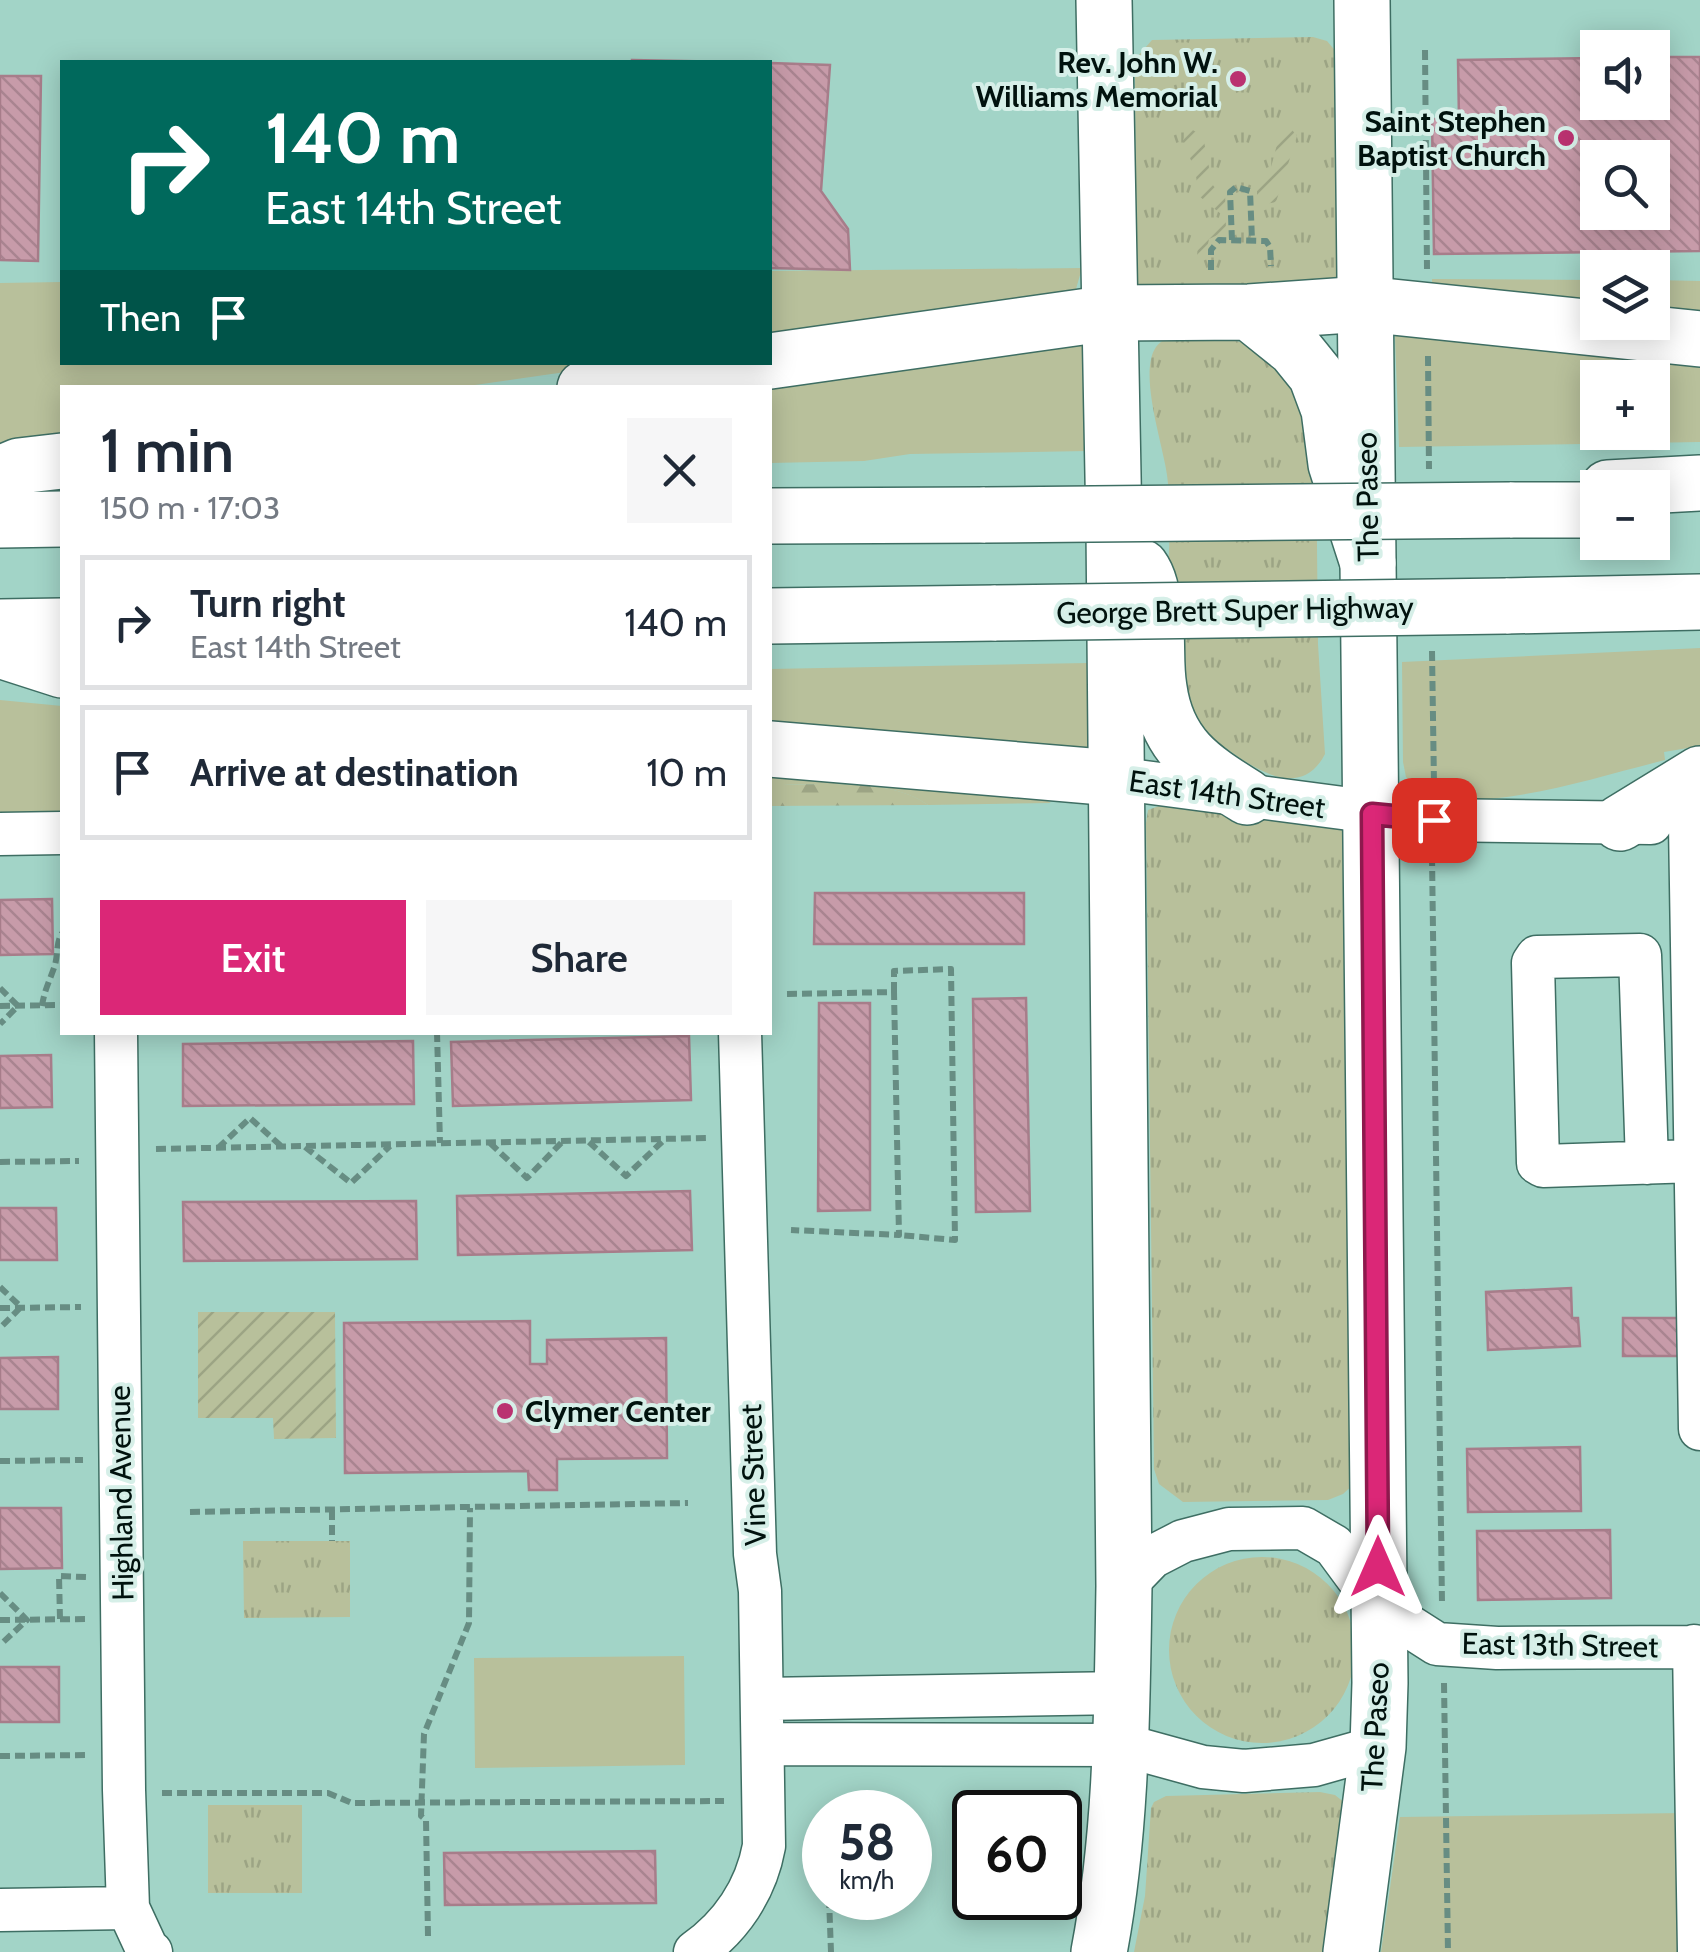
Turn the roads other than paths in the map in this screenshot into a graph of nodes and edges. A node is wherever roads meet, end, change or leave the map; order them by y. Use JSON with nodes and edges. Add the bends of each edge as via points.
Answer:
{"nodes":[{"id":1,"x":1104,"y":0,"type":"edge"},
{"id":2,"x":1362,"y":0,"type":"edge"},
{"id":3,"x":1260,"y":292,"type":"junction"},
{"id":4,"x":1364,"y":304,"type":"junction"},
{"id":5,"x":1110,"y":313,"type":"junction"},
{"id":6,"x":1700,"y":339,"type":"edge"},
{"id":7,"x":772,"y":361,"type":"edge"},
{"id":8,"x":740,"y":365,"type":"edge"},
{"id":9,"x":605,"y":385,"type":"edge"},
{"id":10,"x":60,"y":460,"type":"edge"},
{"id":11,"x":0,"y":474,"type":"edge"},
{"id":12,"x":1700,"y":483,"type":"edge"},
{"id":13,"x":1670,"y":485,"type":"edge"},
{"id":14,"x":1580,"y":490,"type":"edge"},
{"id":15,"x":1512,"y":510,"type":"junction"},
{"id":16,"x":1580,"y":510,"type":"edge"},
{"id":17,"x":1670,"y":510,"type":"edge"},
{"id":18,"x":1700,"y":510,"type":"edge"},
{"id":19,"x":772,"y":516,"type":"edge"},
{"id":20,"x":0,"y":520,"type":"edge"},
{"id":21,"x":60,"y":520,"type":"edge"},
{"id":22,"x":1114,"y":528,"type":"junction"},
{"id":23,"x":1368,"y":563,"type":"junction"},
{"id":24,"x":1700,"y":602,"type":"edge"},
{"id":25,"x":772,"y":616,"type":"edge"},
{"id":26,"x":0,"y":626,"type":"edge"},
{"id":27,"x":60,"y":626,"type":"edge"},
{"id":28,"x":0,"y":650,"type":"edge"},
{"id":29,"x":60,"y":669,"type":"edge"},
{"id":30,"x":772,"y":749,"type":"edge"},
{"id":31,"x":1114,"y":778,"type":"junction"},
{"id":32,"x":1247,"y":797,"type":"junction"},
{"id":33,"x":1697,"y":807,"type":"edge"},
{"id":34,"x":1372,"y":814,"type":"junction"},
{"id":35,"x":1620,"y":823,"type":"joint"},
{"id":36,"x":60,"y":833,"type":"edge"},
{"id":37,"x":0,"y":834,"type":"edge"},
{"id":38,"x":116,"y":1035,"type":"edge"},
{"id":39,"x":740,"y":1035,"type":"edge"},
{"id":40,"x":1695,"y":1161,"type":"junction"},
{"id":41,"x":1647,"y":1163,"type":"junction"},
{"id":42,"x":1700,"y":1430,"type":"edge"},
{"id":43,"x":1124,"y":1586,"type":"junction"},
{"id":44,"x":1378,"y":1607,"type":"junction"},
{"id":45,"x":1697,"y":1646,"type":"edge"},
{"id":46,"x":762,"y":1700,"type":"junction"},
{"id":47,"x":1123,"y":1719,"type":"junction"},
{"id":48,"x":763,"y":1744,"type":"junction"},
{"id":49,"x":1378,"y":1747,"type":"junction"},
{"id":50,"x":128,"y":1908,"type":"junction"},
{"id":51,"x":0,"y":1910,"type":"edge"},
{"id":52,"x":149,"y":1950,"type":"edge"},
{"id":53,"x":695,"y":1952,"type":"edge"},
{"id":54,"x":1099,"y":1952,"type":"edge"},
{"id":55,"x":1351,"y":1952,"type":"edge"},
{"id":56,"x":1699,"y":1952,"type":"edge"}],
"edges":[{"from":1,"to":5,"type":"main road"},
{"from":2,"to":4,"type":"main road","name":"The Paseo"},
{"from":3,"to":4,"type":"main road"},
{"from":3,"to":5,"type":"main road"},
{"from":3,"to":23,"type":"main road","via":[[1316,375],[1330,410],[1336,464]]},
{"from":4,"to":6,"type":"main road"},
{"from":4,"to":23,"type":"main road","name":"The Paseo"},
{"from":5,"to":7,"type":"main road"},
{"from":5,"to":22,"type":"main road"},
{"from":8,"to":9,"type":"main road"},
{"from":10,"to":11,"type":"main road"},
{"from":12,"to":13,"type":"main road"},
{"from":14,"to":15,"type":"main road"},
{"from":15,"to":16,"type":"main road"},
{"from":15,"to":19,"type":"main road","bridge":true},
{"from":17,"to":18,"type":"main road"},
{"from":20,"to":21,"type":"main road"},
{"from":22,"to":31,"type":"main road"},
{"from":22,"to":32,"type":"main road","via":[[1149,578],[1158,689],[1170,730],[1190,759]]},
{"from":23,"to":34,"type":"main road","name":"The Paseo"},
{"from":24,"to":25,"type":"main road","name":"George Brett Super Highway","bridge":true},
{"from":26,"to":27,"type":"main road"},
{"from":28,"to":29,"type":"main road"},
{"from":30,"to":31,"type":"main road"},
{"from":31,"to":32,"type":"street","name":"East 14th Street"},
{"from":31,"to":43,"type":"main road"},
{"from":32,"to":34,"type":"street","name":"East 14th Street"},
{"from":33,"to":35,"type":"main road"},
{"from":33,"to":40,"type":"street"},
{"from":34,"to":35,"type":"street","name":"East 14th Street"},
{"from":34,"to":44,"type":"main road","name":"The Paseo"},
{"from":36,"to":37,"type":"street"},
{"from":38,"to":50,"type":"street","name":"Highland Avenue"},
{"from":39,"to":46,"type":"street","name":"Vine Street"},
{"from":40,"to":41,"type":"street"},
{"from":40,"to":42,"type":"street"},
{"from":41,"to":41,"type":"street","via":[[1538,1163],[1537,956],[1640,956]]},
{"from":43,"to":44,"type":"street","name":"East 13th Street","via":[[1152,1557],[1183,1541],[1229,1529],[1303,1528],[1334,1546]]},
{"from":43,"to":47,"type":"main road"},
{"from":44,"to":45,"type":"street","name":"East 13th Street","via":[[1436,1644]]},
{"from":44,"to":49,"type":"main road","name":"The Paseo"},
{"from":45,"to":56,"type":"street"},
{"from":46,"to":47,"type":"street"},
{"from":46,"to":48,"type":"street","name":"Vine Street"},
{"from":47,"to":48,"type":"street"},
{"from":47,"to":49,"type":"street","via":[[1203,1767],[1314,1766]]},
{"from":47,"to":54,"type":"main road"},
{"from":48,"to":53,"type":"street","name":"Vine Street","via":[[760,1868],[738,1911]]},
{"from":49,"to":55,"type":"main road","name":"The Paseo"},
{"from":50,"to":51,"type":"street"},
{"from":50,"to":52,"type":"street","name":"Highland Avenue"}]}
